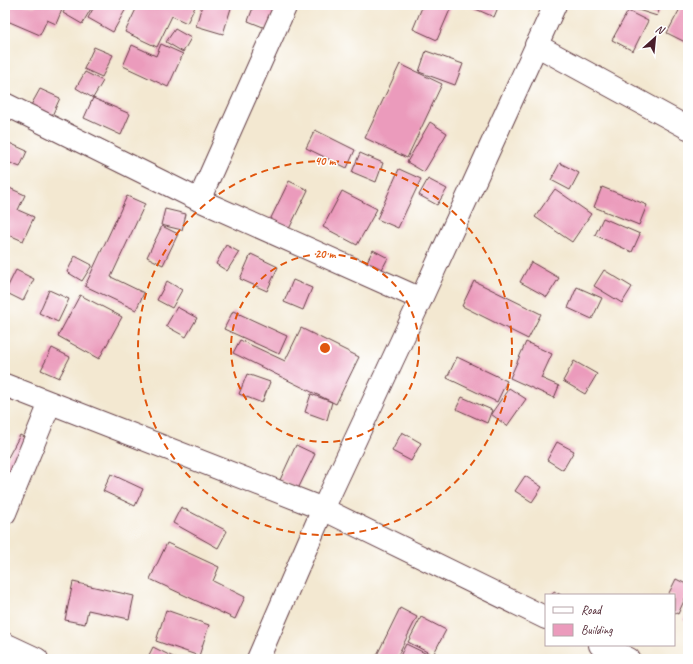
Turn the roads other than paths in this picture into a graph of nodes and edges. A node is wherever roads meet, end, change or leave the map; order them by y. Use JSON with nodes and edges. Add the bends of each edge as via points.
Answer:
{"nodes":[{"id":1,"x":286,"y":5,"type":"edge"},
{"id":2,"x":555,"y":5,"type":"edge"},
{"id":3,"x":536,"y":46,"type":"junction"},
{"id":4,"x":5,"y":104,"type":"edge"},
{"id":5,"x":688,"y":128,"type":"edge"},
{"id":6,"x":199,"y":200,"type":"junction"},
{"id":7,"x":421,"y":299,"type":"junction"},
{"id":8,"x":5,"y":385,"type":"edge"},
{"id":9,"x":50,"y":403,"type":"junction"},
{"id":10,"x":323,"y":509,"type":"junction"},
{"id":11,"x":5,"y":513,"type":"edge"},
{"id":12,"x":545,"y":618,"type":"edge"},
{"id":13,"x":5,"y":644,"type":"edge"},
{"id":14,"x":602,"y":646,"type":"edge"},
{"id":15,"x":37,"y":659,"type":"edge"},
{"id":16,"x":258,"y":659,"type":"edge"},
{"id":17,"x":629,"y":659,"type":"edge"}],
"edges":[{"from":1,"to":6,"type":"street"},
{"from":2,"to":3,"type":"street"},
{"from":3,"to":5,"type":"street"},
{"from":3,"to":7,"type":"street"},
{"from":4,"to":6,"type":"street"},
{"from":6,"to":7,"type":"street"},
{"from":7,"to":10,"type":"street"},
{"from":8,"to":9,"type":"street"},
{"from":9,"to":10,"type":"street"},
{"from":9,"to":11,"type":"street"},
{"from":10,"to":12,"type":"street"},
{"from":10,"to":16,"type":"street"},
{"from":13,"to":15,"type":"street"},
{"from":14,"to":17,"type":"street"}]}
